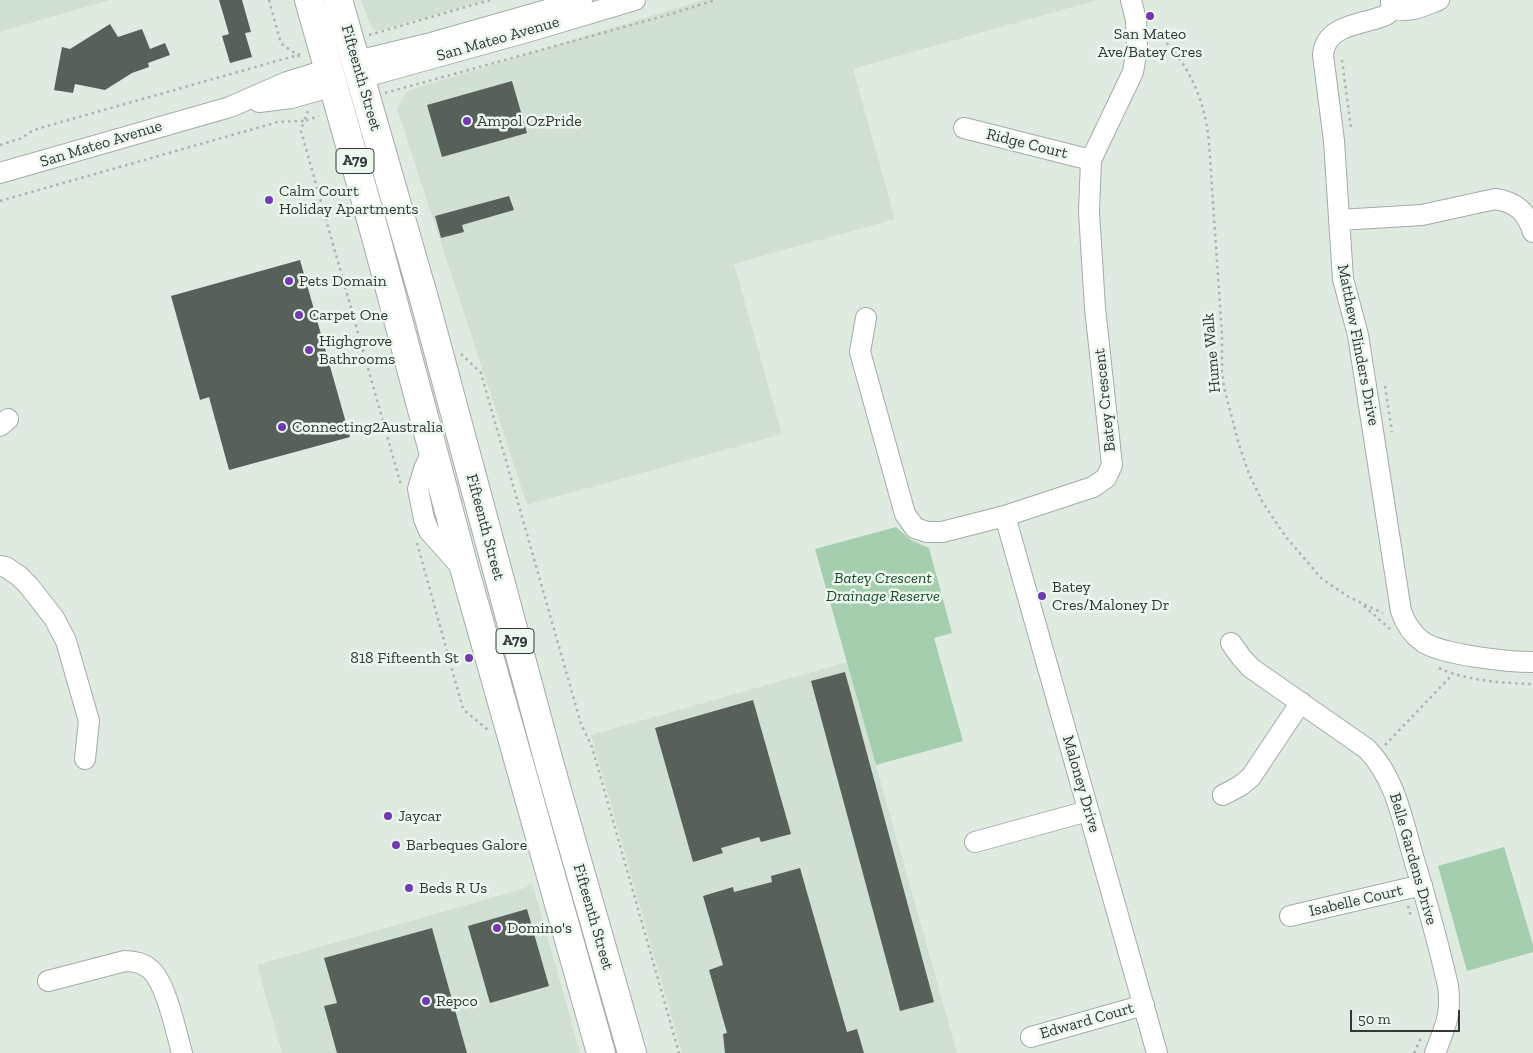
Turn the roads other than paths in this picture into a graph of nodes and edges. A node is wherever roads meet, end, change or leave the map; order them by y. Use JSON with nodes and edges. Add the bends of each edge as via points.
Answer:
{"nodes":[{"id":1,"x":309,"y":0,"type":"edge"},
{"id":2,"x":338,"y":0,"type":"edge"},
{"id":3,"x":582,"y":0,"type":"edge"},
{"id":4,"x":635,"y":0,"type":"edge"},
{"id":5,"x":1131,"y":0,"type":"edge"},
{"id":6,"x":1439,"y":0,"type":"edge"},
{"id":7,"x":1391,"y":4,"type":"edge"},
{"id":8,"x":361,"y":63,"type":"junction"},
{"id":9,"x":331,"y":78,"type":"junction"},
{"id":10,"x":964,"y":128,"type":"dead end"},
{"id":11,"x":1091,"y":160,"type":"junction"},
{"id":12,"x":0,"y":174,"type":"edge"},
{"id":13,"x":1339,"y":220,"type":"junction"},
{"id":14,"x":1533,"y":232,"type":"edge"},
{"id":15,"x":425,"y":302,"type":"junction"},
{"id":16,"x":395,"y":309,"type":"junction"},
{"id":17,"x":866,"y":318,"type":"dead end"},
{"id":18,"x":1005,"y":516,"type":"junction"},
{"id":19,"x":0,"y":566,"type":"edge"},
{"id":20,"x":1231,"y":643,"type":"dead end"},
{"id":21,"x":1533,"y":662,"type":"edge"},
{"id":22,"x":1301,"y":702,"type":"junction"},
{"id":23,"x":85,"y":759,"type":"dead end"},
{"id":24,"x":1223,"y":795,"type":"dead end"},
{"id":25,"x":1088,"y":810,"type":"junction"},
{"id":26,"x":975,"y":842,"type":"dead end"},
{"id":27,"x":1413,"y":888,"type":"junction"},
{"id":28,"x":591,"y":910,"type":"junction"},
{"id":29,"x":1290,"y":916,"type":"dead end"},
{"id":30,"x":562,"y":918,"type":"junction"},
{"id":31,"x":48,"y":981,"type":"dead end"},
{"id":32,"x":1144,"y":1005,"type":"junction"},
{"id":33,"x":1031,"y":1037,"type":"dead end"},
{"id":34,"x":182,"y":1053,"type":"edge"},
{"id":35,"x":600,"y":1053,"type":"edge"},
{"id":36,"x":632,"y":1053,"type":"edge"},
{"id":37,"x":1157,"y":1053,"type":"edge"},
{"id":38,"x":1435,"y":1053,"type":"edge"}],
"edges":[{"from":1,"to":9,"type":"highway","name":"Fifteenth Street","number":"A79"},
{"from":2,"to":8,"type":"highway","name":"Fifteenth Street","number":"A79"},
{"from":3,"to":8,"type":"street","name":"San Mateo Avenue"},
{"from":4,"to":8,"type":"street","name":"San Mateo Avenue","via":[[534,30]]},
{"from":5,"to":11,"type":"street","name":"Batey Crescent","via":[[1136,20],[1134,72]]},
{"from":6,"to":7,"type":"street","via":[[1409,10],[1398,10]]},
{"from":7,"to":13,"type":"street","name":"Matthew Flinders Drive","via":[[1386,15],[1337,31],[1324,47]]},
{"from":8,"to":9,"type":"highway"},
{"from":8,"to":15,"type":"highway","name":"Fifteenth Street","number":"A79"},
{"from":9,"to":12,"type":"street","name":"San Mateo Avenue","via":[[287,82],[230,107]]},
{"from":9,"to":16,"type":"highway","name":"Fifteenth Street","number":"A79"},
{"from":10,"to":11,"type":"street","name":"Ridge Court"},
{"from":11,"to":18,"type":"street","name":"Batey Crescent","via":[[1089,212],[1112,465],[1106,478],[1093,487]]},
{"from":13,"to":14,"type":"street","via":[[1422,215],[1494,199],[1505,200],[1523,211]]},
{"from":13,"to":21,"type":"street","name":"Matthew Flinders Drive","via":[[1343,279],[1358,335],[1405,622],[1423,642],[1441,649],[1486,659]]},
{"from":15,"to":16,"type":"highway"},
{"from":15,"to":28,"type":"highway","name":"Fifteenth Street","number":"A79"},
{"from":16,"to":30,"type":"highway","name":"Fifteenth Street","number":"A79"},
{"from":17,"to":18,"type":"street","name":"Batey Crescent","via":[[860,352],[905,514],[915,528],[927,532],[942,532]]},
{"from":18,"to":25,"type":"street","name":"Maloney Drive"},
{"from":19,"to":23,"type":"street","via":[[6,567],[29,586],[54,618],[66,641],[90,721]]},
{"from":20,"to":22,"type":"street","name":"Belle Gardens Drive","via":[[1252,668]]},
{"from":22,"to":24,"type":"street","via":[[1251,777]]},
{"from":22,"to":27,"type":"street","name":"Belle Gardens Drive","via":[[1354,738],[1382,766],[1395,794]]},
{"from":25,"to":26,"type":"street"},
{"from":25,"to":32,"type":"street","name":"Maloney Drive"},
{"from":27,"to":29,"type":"street","name":"Isabelle Court"},
{"from":27,"to":38,"type":"street","name":"Belle Gardens Drive","via":[[1444,966],[1450,1003],[1449,1017]]},
{"from":28,"to":30,"type":"highway"},
{"from":28,"to":36,"type":"highway","name":"Fifteenth Street","number":"A79"},
{"from":30,"to":35,"type":"highway","name":"Fifteenth Street","number":"A79"},
{"from":31,"to":34,"type":"street","via":[[125,961],[145,965],[163,988]]},
{"from":32,"to":33,"type":"street","name":"Edward Court"},
{"from":32,"to":37,"type":"street","name":"Maloney Drive"}]}
